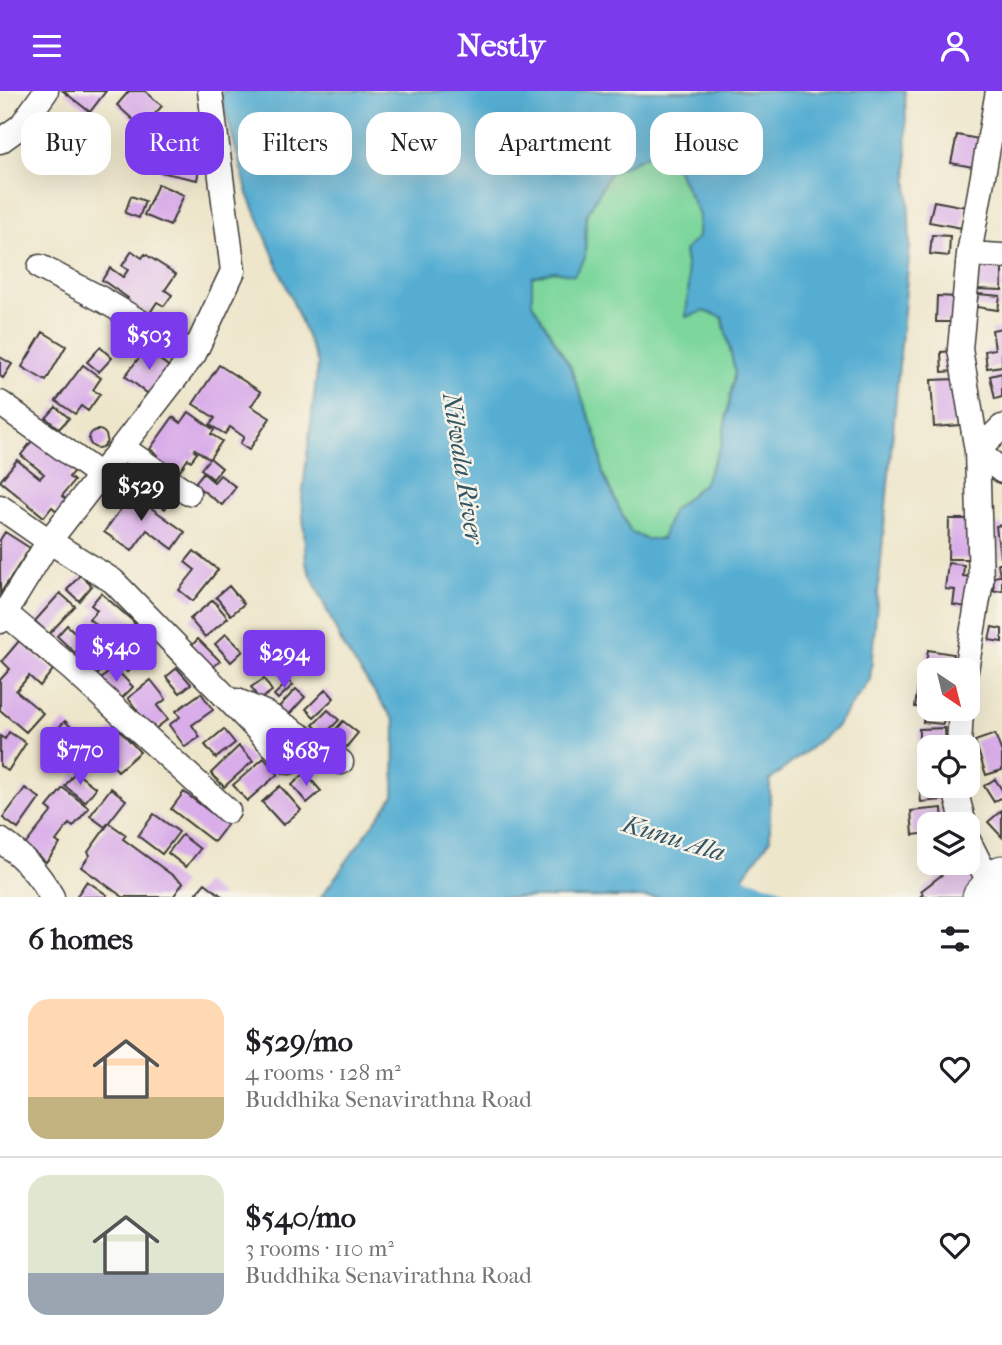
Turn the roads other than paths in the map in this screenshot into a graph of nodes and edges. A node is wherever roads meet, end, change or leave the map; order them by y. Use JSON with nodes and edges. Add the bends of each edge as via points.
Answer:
{"nodes":[{"id":1,"x":46,"y":91,"type":"edge"},
{"id":2,"x":210,"y":91,"type":"edge"},
{"id":3,"x":998,"y":91,"type":"edge"},
{"id":4,"x":0,"y":141,"type":"edge"},
{"id":5,"x":969,"y":254,"type":"junction"},
{"id":6,"x":1002,"y":256,"type":"edge"},
{"id":7,"x":40,"y":267,"type":"dead end"},
{"id":8,"x":194,"y":354,"type":"junction"},
{"id":9,"x":0,"y":403,"type":"edge"},
{"id":10,"x":1002,"y":427,"type":"edge"},
{"id":11,"x":123,"y":448,"type":"junction"},
{"id":12,"x":977,"y":451,"type":"junction"},
{"id":13,"x":1002,"y":471,"type":"edge"},
{"id":14,"x":101,"y":476,"type":"junction"},
{"id":15,"x":188,"y":493,"type":"dead end"},
{"id":16,"x":0,"y":507,"type":"edge"},
{"id":17,"x":49,"y":541,"type":"junction"},
{"id":18,"x":2,"y":617,"type":"edge"},
{"id":19,"x":968,"y":658,"type":"edge"},
{"id":20,"x":227,"y":697,"type":"junction"},
{"id":21,"x":289,"y":762,"type":"dead end"},
{"id":22,"x":341,"y":762,"type":"dead end"},
{"id":23,"x":228,"y":811,"type":"dead end"},
{"id":24,"x":0,"y":840,"type":"edge"},
{"id":25,"x":980,"y":864,"type":"edge"},
{"id":26,"x":991,"y":886,"type":"edge"},
{"id":27,"x":52,"y":897,"type":"edge"}],
"edges":[{"from":1,"to":4,"type":"street","via":[[21,126]]},
{"from":2,"to":8,"type":"street","via":[[233,271]]},
{"from":3,"to":5,"type":"street"},
{"from":5,"to":6,"type":"street"},
{"from":5,"to":12,"type":"street","via":[[960,349]]},
{"from":7,"to":8,"type":"street"},
{"from":8,"to":11,"type":"street"},
{"from":9,"to":14,"type":"street"},
{"from":10,"to":12,"type":"street"},
{"from":11,"to":14,"type":"street"},
{"from":11,"to":15,"type":"street"},
{"from":12,"to":13,"type":"street"},
{"from":12,"to":19,"type":"street","via":[[981,581]]},
{"from":14,"to":17,"type":"street"},
{"from":16,"to":17,"type":"street"},
{"from":17,"to":18,"type":"street"},
{"from":17,"to":20,"type":"street","via":[[113,581]]},
{"from":18,"to":23,"type":"street","via":[[73,670]]},
{"from":20,"to":21,"type":"street"},
{"from":20,"to":22,"type":"street","via":[[267,714]]},
{"from":24,"to":27,"type":"street","via":[[19,853]]},
{"from":25,"to":26,"type":"street"}]}
